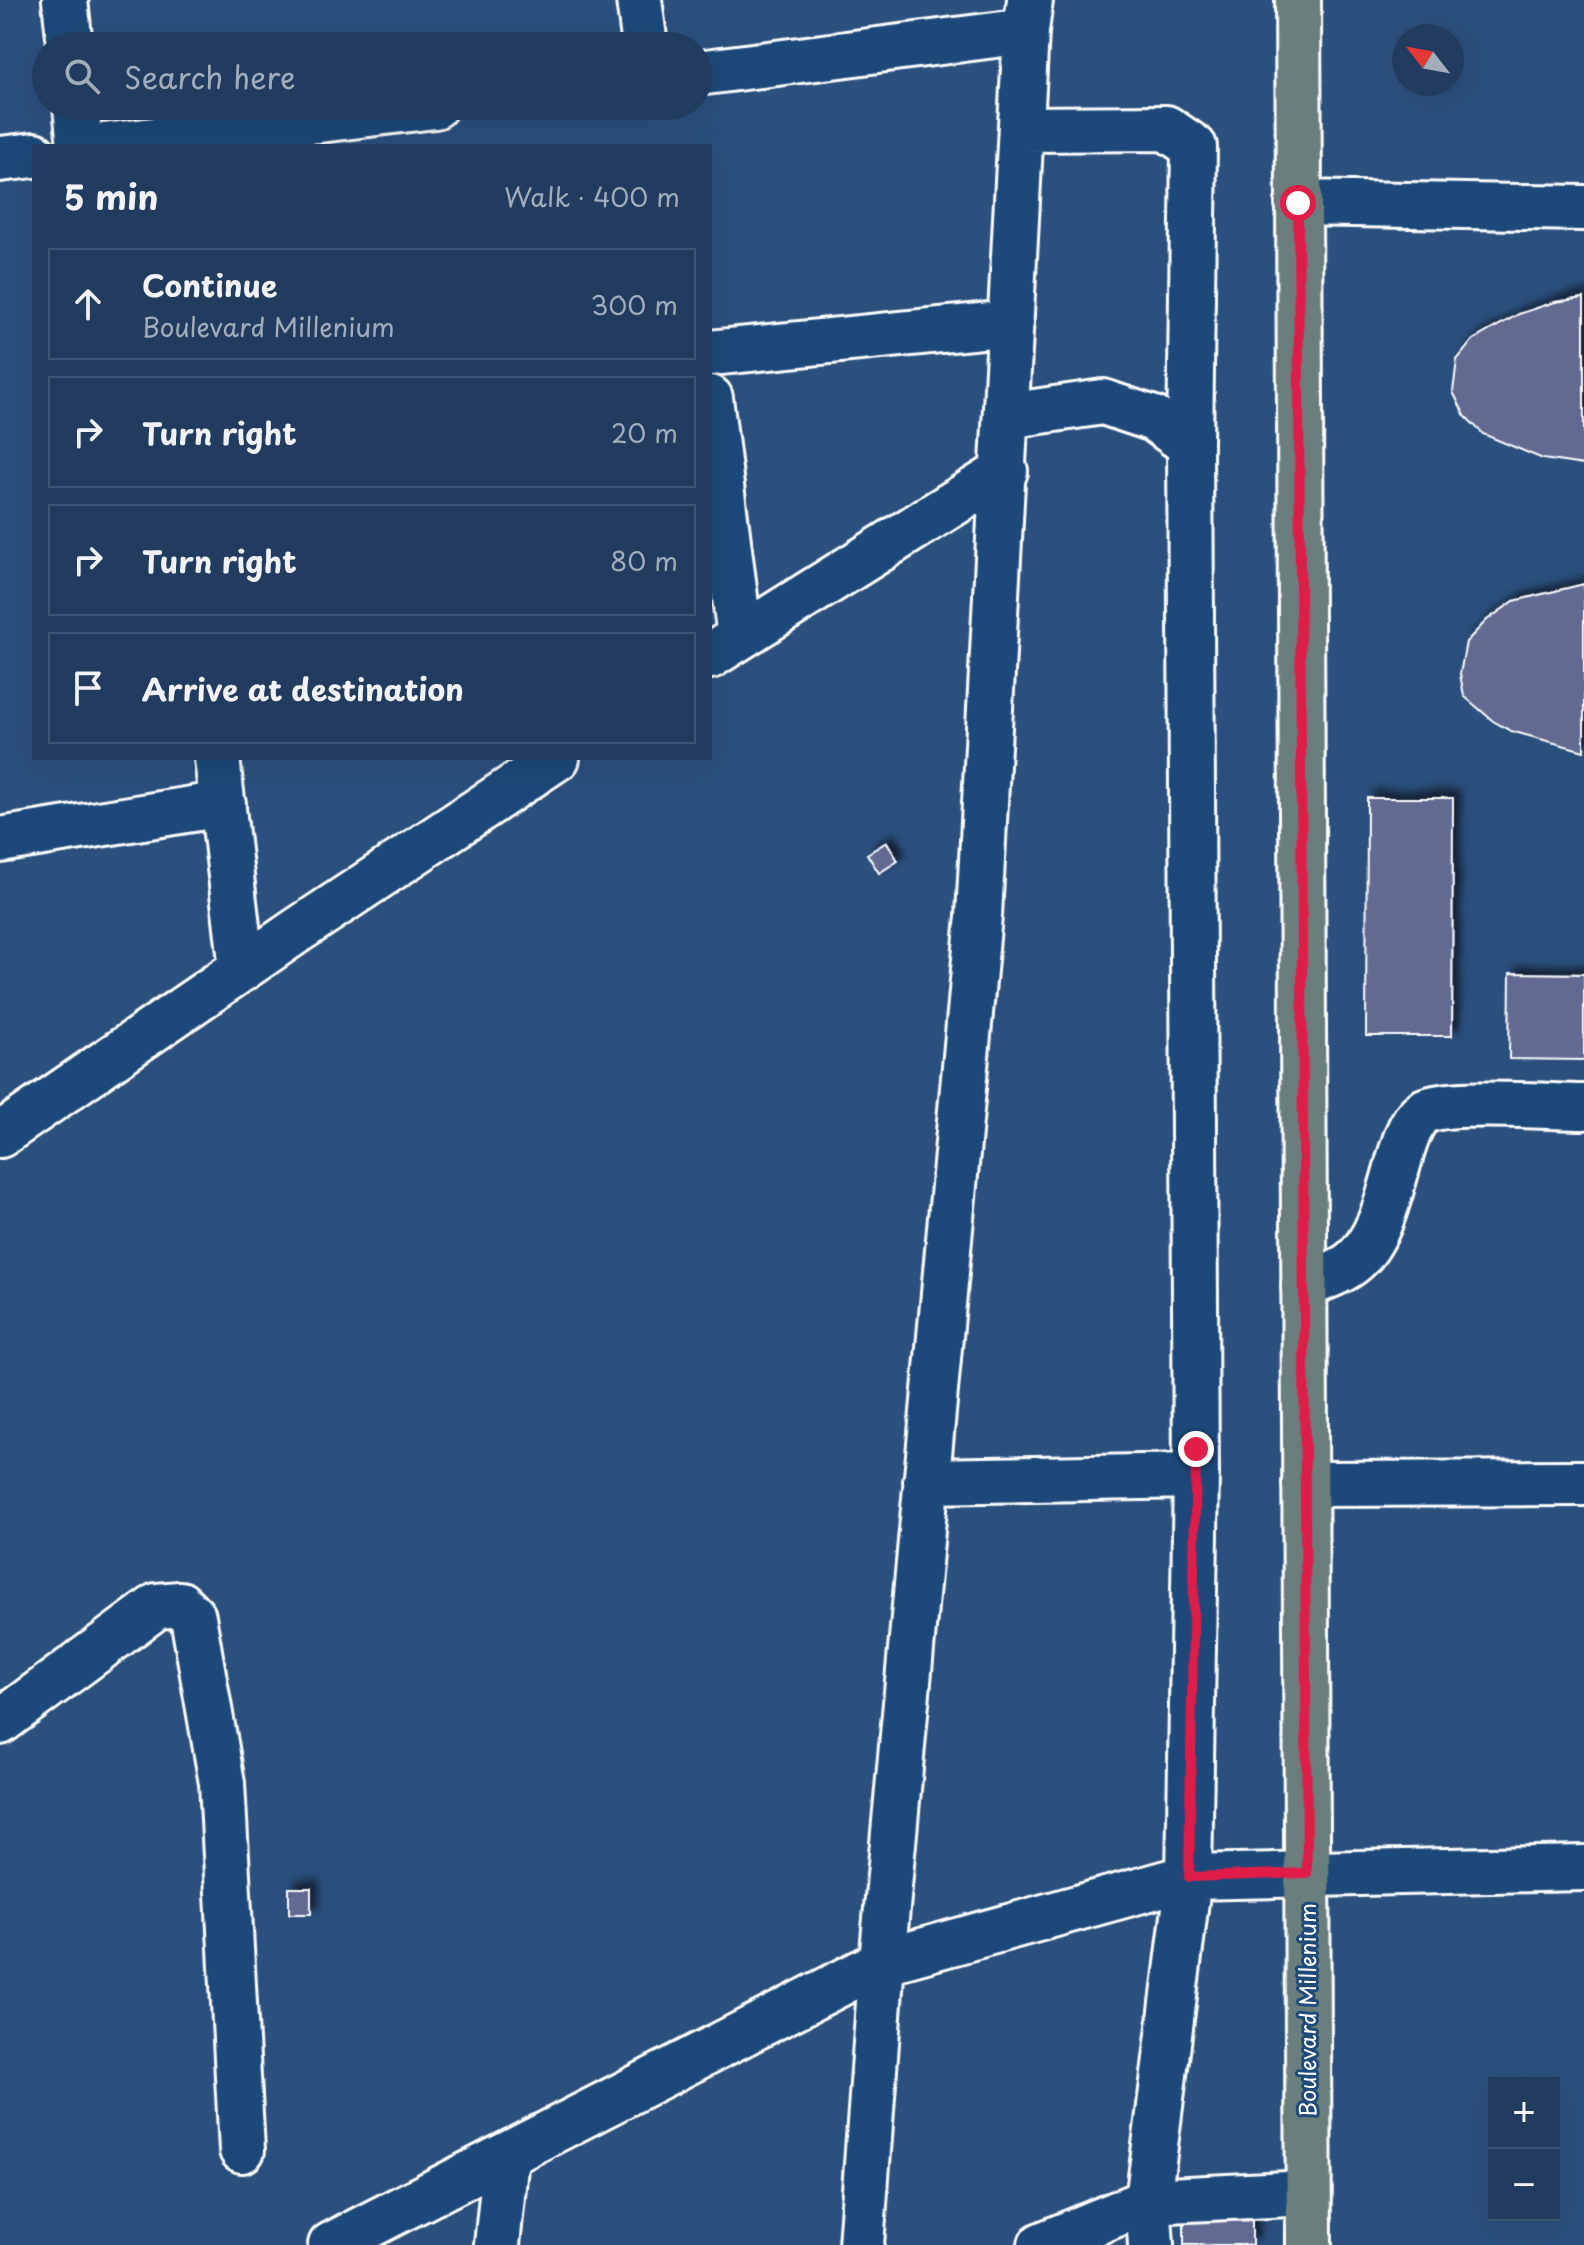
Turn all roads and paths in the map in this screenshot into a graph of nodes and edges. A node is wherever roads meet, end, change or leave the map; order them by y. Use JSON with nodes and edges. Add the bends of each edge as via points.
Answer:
{"nodes":[{"id":1,"x":65,"y":0,"type":"edge"},
{"id":2,"x":639,"y":0,"type":"edge"},
{"id":3,"x":1298,"y":0,"type":"edge"},
{"id":4,"x":1028,"y":16,"type":"edge"},
{"id":5,"x":68,"y":32,"type":"edge"},
{"id":6,"x":643,"y":32,"type":"edge"},
{"id":7,"x":712,"y":71,"type":"edge"},
{"id":8,"x":77,"y":120,"type":"edge"},
{"id":9,"x":428,"y":120,"type":"edge"},
{"id":10,"x":1021,"y":129,"type":"junction"},
{"id":11,"x":147,"y":143,"type":"edge"},
{"id":12,"x":80,"y":144,"type":"edge"},
{"id":13,"x":32,"y":155,"type":"edge"},
{"id":14,"x":0,"y":159,"type":"edge"},
{"id":15,"x":1298,"y":203,"type":"junction"},
{"id":16,"x":1584,"y":208,"type":"edge"},
{"id":17,"x":1011,"y":323,"type":"junction"},
{"id":18,"x":712,"y":353,"type":"edge"},
{"id":19,"x":1007,"y":416,"type":"junction"},
{"id":20,"x":712,"y":431,"type":"edge"},
{"id":21,"x":1190,"y":445,"type":"junction"},
{"id":22,"x":1005,"y":471,"type":"junction"},
{"id":23,"x":725,"y":647,"type":"edge"},
{"id":24,"x":217,"y":760,"type":"edge"},
{"id":25,"x":551,"y":760,"type":"edge"},
{"id":26,"x":496,"y":777,"type":"edge"},
{"id":27,"x":223,"y":804,"type":"junction"},
{"id":28,"x":0,"y":840,"type":"edge"},
{"id":29,"x":242,"y":969,"type":"junction"},
{"id":30,"x":1584,"y":1107,"type":"edge"},
{"id":31,"x":7,"y":1127,"type":"edge"},
{"id":32,"x":1304,"y":1286,"type":"junction"},
{"id":33,"x":1196,"y":1476,"type":"junction"},
{"id":34,"x":926,"y":1481,"type":"junction"},
{"id":35,"x":1584,"y":1483,"type":"edge"},
{"id":36,"x":1305,"y":1484,"type":"junction"},
{"id":37,"x":0,"y":1722,"type":"edge"},
{"id":38,"x":1584,"y":1868,"type":"edge"},
{"id":39,"x":1307,"y":1873,"type":"junction"},
{"id":40,"x":1189,"y":1877,"type":"junction"},
{"id":41,"x":882,"y":1962,"type":"junction"},
{"id":42,"x":242,"y":2150,"type":"dead end"},
{"id":43,"x":506,"y":2157,"type":"junction"},
{"id":44,"x":1308,"y":2193,"type":"junction"},
{"id":45,"x":1148,"y":2201,"type":"junction"},
{"id":46,"x":331,"y":2245,"type":"edge"},
{"id":47,"x":497,"y":2245,"type":"edge"},
{"id":48,"x":861,"y":2245,"type":"edge"},
{"id":49,"x":1041,"y":2245,"type":"edge"},
{"id":50,"x":1151,"y":2245,"type":"edge"},
{"id":51,"x":1309,"y":2245,"type":"edge"}],
"edges":[{"from":1,"to":5,"type":"street"},
{"from":2,"to":6,"type":"street"},
{"from":3,"to":15,"type":"main road","name":"Boulevard Millenium"},
{"from":4,"to":7,"type":"street"},
{"from":4,"to":10,"type":"street"},
{"from":8,"to":12,"type":"street"},
{"from":9,"to":11,"type":"street"},
{"from":10,"to":17,"type":"street"},
{"from":10,"to":21,"type":"street","via":[[1166,128],[1194,147]]},
{"from":13,"to":14,"type":"street"},
{"from":15,"to":16,"type":"street"},
{"from":15,"to":32,"type":"main road","name":"Boulevard Millenium"},
{"from":17,"to":18,"type":"street"},
{"from":17,"to":19,"type":"street"},
{"from":19,"to":21,"type":"street","via":[[1103,402],[1154,419]]},
{"from":19,"to":22,"type":"street"},
{"from":20,"to":23,"type":"street"},
{"from":21,"to":33,"type":"street"},
{"from":22,"to":23,"type":"street"},
{"from":22,"to":34,"type":"street","via":[[979,916]]},
{"from":24,"to":27,"type":"street"},
{"from":25,"to":26,"type":"street"},
{"from":26,"to":29,"type":"street"},
{"from":27,"to":28,"type":"street"},
{"from":27,"to":29,"type":"street"},
{"from":29,"to":31,"type":"street"},
{"from":30,"to":32,"type":"street","via":[[1452,1106],[1426,1111],[1404,1139],[1379,1232],[1353,1263]]},
{"from":32,"to":36,"type":"main road","name":"Boulevard Millenium"},
{"from":33,"to":34,"type":"street"},
{"from":33,"to":40,"type":"street"},
{"from":34,"to":41,"type":"street"},
{"from":35,"to":36,"type":"street"},
{"from":36,"to":39,"type":"main road","name":"Boulevard Millenium"},
{"from":37,"to":42,"type":"street","via":[[157,1606],[180,1604],[193,1617],[222,1783]]},
{"from":38,"to":39,"type":"street"},
{"from":39,"to":40,"type":"street"},
{"from":39,"to":44,"type":"main road","name":"Boulevard Millenium"},
{"from":40,"to":41,"type":"street"},
{"from":40,"to":45,"type":"street"},
{"from":41,"to":43,"type":"street"},
{"from":41,"to":48,"type":"street"},
{"from":43,"to":46,"type":"street"},
{"from":43,"to":47,"type":"street"},
{"from":44,"to":45,"type":"street"},
{"from":44,"to":51,"type":"main road","name":"Boulevard Millenium"},
{"from":45,"to":49,"type":"street"},
{"from":45,"to":50,"type":"street"}]}
